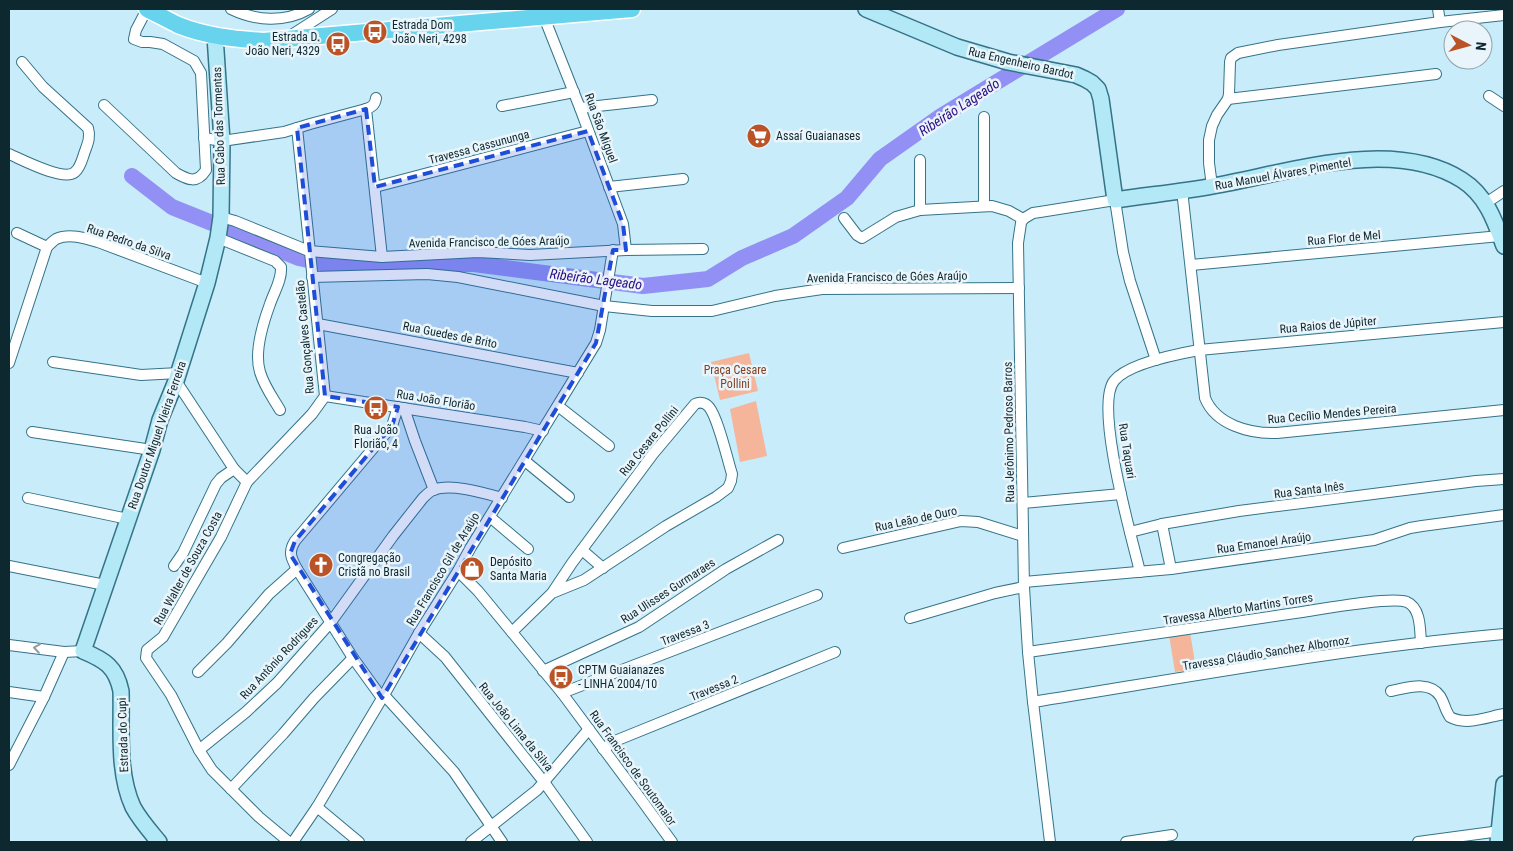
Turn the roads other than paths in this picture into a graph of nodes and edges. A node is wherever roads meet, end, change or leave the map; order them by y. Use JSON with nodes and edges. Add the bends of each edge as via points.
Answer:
{"nodes":[{"id":1,"x":147,"y":9,"type":"edge"},
{"id":2,"x":231,"y":9,"type":"edge"},
{"id":3,"x":309,"y":9,"type":"edge"},
{"id":4,"x":332,"y":9,"type":"edge"},
{"id":5,"x":632,"y":9,"type":"edge"},
{"id":6,"x":866,"y":9,"type":"edge"},
{"id":7,"x":1438,"y":9,"type":"edge"},
{"id":8,"x":596,"y":10,"type":"edge"},
{"id":9,"x":1504,"y":15,"type":"edge"},
{"id":10,"x":544,"y":17,"type":"junction"},
{"id":11,"x":1440,"y":22,"type":"junction"},
{"id":12,"x":215,"y":36,"type":"junction"},
{"id":13,"x":282,"y":41,"type":"junction"},
{"id":14,"x":22,"y":62,"type":"dead end"},
{"id":15,"x":1436,"y":74,"type":"dead end"},
{"id":16,"x":574,"y":92,"type":"junction"},
{"id":17,"x":1489,"y":96,"type":"dead end"},
{"id":18,"x":376,"y":98,"type":"dead end"},
{"id":19,"x":1228,"y":99,"type":"junction"},
{"id":20,"x":652,"y":100,"type":"dead end"},
{"id":21,"x":104,"y":105,"type":"dead end"},
{"id":22,"x":502,"y":106,"type":"dead end"},
{"id":23,"x":1504,"y":106,"type":"edge"},
{"id":24,"x":580,"y":108,"type":"junction"},
{"id":25,"x":366,"y":109,"type":"junction"},
{"id":26,"x":984,"y":117,"type":"dead end"},
{"id":27,"x":297,"y":128,"type":"junction"},
{"id":28,"x":588,"y":131,"type":"junction"},
{"id":29,"x":204,"y":138,"type":"junction"},
{"id":30,"x":222,"y":140,"type":"junction"},
{"id":31,"x":9,"y":154,"type":"edge"},
{"id":32,"x":920,"y":160,"type":"dead end"},
{"id":33,"x":683,"y":179,"type":"dead end"},
{"id":34,"x":1212,"y":186,"type":"junction"},
{"id":35,"x":375,"y":187,"type":"junction"},
{"id":36,"x":609,"y":187,"type":"junction"},
{"id":37,"x":1182,"y":190,"type":"junction"},
{"id":38,"x":1504,"y":191,"type":"edge"},
{"id":39,"x":1115,"y":200,"type":"junction"},
{"id":40,"x":1486,"y":203,"type":"junction"},
{"id":41,"x":984,"y":206,"type":"junction"},
{"id":42,"x":920,"y":210,"type":"junction"},
{"id":43,"x":221,"y":217,"type":"junction"},
{"id":44,"x":844,"y":218,"type":"dead end"},
{"id":45,"x":1023,"y":219,"type":"junction"},
{"id":46,"x":17,"y":233,"type":"dead end"},
{"id":47,"x":218,"y":238,"type":"junction"},
{"id":48,"x":1502,"y":241,"type":"edge"},
{"id":49,"x":46,"y":247,"type":"junction"},
{"id":50,"x":703,"y":249,"type":"dead end"},
{"id":51,"x":613,"y":250,"type":"junction"},
{"id":52,"x":626,"y":250,"type":"junction"},
{"id":53,"x":310,"y":254,"type":"junction"},
{"id":54,"x":382,"y":257,"type":"junction"},
{"id":55,"x":1191,"y":265,"type":"junction"},
{"id":56,"x":312,"y":275,"type":"junction"},
{"id":57,"x":207,"y":283,"type":"junction"},
{"id":58,"x":1018,"y":288,"type":"junction"},
{"id":59,"x":604,"y":306,"type":"junction"},
{"id":60,"x":1504,"y":322,"type":"edge"},
{"id":61,"x":318,"y":324,"type":"junction"},
{"id":62,"x":14,"y":335,"type":"edge"},
{"id":63,"x":1199,"y":350,"type":"junction"},
{"id":64,"x":1156,"y":360,"type":"junction"},
{"id":65,"x":53,"y":362,"type":"dead end"},
{"id":66,"x":9,"y":363,"type":"edge"},
{"id":67,"x":578,"y":373,"type":"junction"},
{"id":68,"x":177,"y":377,"type":"junction"},
{"id":69,"x":325,"y":396,"type":"junction"},
{"id":70,"x":558,"y":406,"type":"junction"},
{"id":71,"x":401,"y":408,"type":"junction"},
{"id":72,"x":280,"y":410,"type":"dead end"},
{"id":73,"x":1504,"y":410,"type":"edge"},
{"id":74,"x":543,"y":431,"type":"junction"},
{"id":75,"x":32,"y":432,"type":"dead end"},
{"id":76,"x":609,"y":446,"type":"dead end"},
{"id":77,"x":152,"y":450,"type":"junction"},
{"id":78,"x":525,"y":461,"type":"junction"},
{"id":79,"x":234,"y":468,"type":"junction"},
{"id":80,"x":1504,"y":478,"type":"edge"},
{"id":81,"x":246,"y":485,"type":"junction"},
{"id":82,"x":434,"y":490,"type":"junction"},
{"id":83,"x":1121,"y":494,"type":"junction"},
{"id":84,"x":569,"y":497,"type":"dead end"},
{"id":85,"x":28,"y":498,"type":"dead end"},
{"id":86,"x":502,"y":498,"type":"junction"},
{"id":87,"x":1022,"y":503,"type":"junction"},
{"id":88,"x":1504,"y":515,"type":"edge"},
{"id":89,"x":490,"y":517,"type":"junction"},
{"id":90,"x":128,"y":519,"type":"junction"},
{"id":91,"x":1162,"y":524,"type":"junction"},
{"id":92,"x":1130,"y":532,"type":"junction"},
{"id":93,"x":1023,"y":536,"type":"junction"},
{"id":94,"x":778,"y":540,"type":"dead end"},
{"id":95,"x":843,"y":548,"type":"dead end"},
{"id":96,"x":528,"y":549,"type":"dead end"},
{"id":97,"x":582,"y":550,"type":"junction"},
{"id":98,"x":9,"y":566,"type":"edge"},
{"id":99,"x":174,"y":566,"type":"dead end"},
{"id":100,"x":603,"y":568,"type":"junction"},
{"id":101,"x":1171,"y":568,"type":"junction"},
{"id":102,"x":297,"y":569,"type":"junction"},
{"id":103,"x":458,"y":571,"type":"junction"},
{"id":104,"x":1140,"y":572,"type":"junction"},
{"id":105,"x":105,"y":585,"type":"junction"},
{"id":106,"x":1024,"y":585,"type":"junction"},
{"id":107,"x":552,"y":593,"type":"junction"},
{"id":108,"x":817,"y":595,"type":"dead end"},
{"id":109,"x":910,"y":618,"type":"dead end"},
{"id":110,"x":331,"y":622,"type":"junction"},
{"id":111,"x":512,"y":632,"type":"junction"},
{"id":112,"x":419,"y":633,"type":"junction"},
{"id":113,"x":1504,"y":634,"type":"edge"},
{"id":114,"x":1421,"y":643,"type":"junction"},
{"id":115,"x":9,"y":644,"type":"edge"},
{"id":116,"x":82,"y":651,"type":"junction"},
{"id":117,"x":64,"y":652,"type":"junction"},
{"id":118,"x":835,"y":652,"type":"dead end"},
{"id":119,"x":1028,"y":652,"type":"junction"},
{"id":120,"x":354,"y":658,"type":"junction"},
{"id":121,"x":543,"y":671,"type":"junction"},
{"id":122,"x":198,"y":672,"type":"dead end"},
{"id":123,"x":1391,"y":691,"type":"dead end"},
{"id":124,"x":9,"y":692,"type":"edge"},
{"id":125,"x":562,"y":693,"type":"junction"},
{"id":126,"x":44,"y":697,"type":"junction"},
{"id":127,"x":383,"y":697,"type":"junction"},
{"id":128,"x":1033,"y":702,"type":"junction"},
{"id":129,"x":1504,"y":714,"type":"edge"},
{"id":130,"x":589,"y":729,"type":"junction"},
{"id":131,"x":603,"y":749,"type":"junction"},
{"id":132,"x":199,"y":750,"type":"junction"},
{"id":133,"x":9,"y":765,"type":"edge"},
{"id":134,"x":544,"y":782,"type":"junction"},
{"id":135,"x":1504,"y":786,"type":"edge"},
{"id":136,"x":230,"y":789,"type":"junction"},
{"id":137,"x":317,"y":807,"type":"junction"},
{"id":138,"x":491,"y":827,"type":"junction"},
{"id":139,"x":1172,"y":836,"type":"dead end"},
{"id":140,"x":1499,"y":837,"type":"edge"},
{"id":141,"x":159,"y":842,"type":"edge"},
{"id":142,"x":289,"y":842,"type":"edge"},
{"id":143,"x":293,"y":842,"type":"edge"},
{"id":144,"x":359,"y":842,"type":"edge"},
{"id":145,"x":471,"y":842,"type":"edge"},
{"id":146,"x":502,"y":842,"type":"edge"},
{"id":147,"x":587,"y":842,"type":"edge"},
{"id":148,"x":672,"y":842,"type":"edge"},
{"id":149,"x":1050,"y":842,"type":"edge"},
{"id":150,"x":1126,"y":842,"type":"edge"},
{"id":151,"x":1418,"y":842,"type":"edge"}],
"edges":[{"from":1,"to":12,"type":"main road","via":[[178,25]]},
{"from":1,"to":29,"type":"street","via":[[134,39],[163,44],[199,67]]},
{"from":2,"to":3,"type":"street","via":[[263,19],[291,17]]},
{"from":4,"to":13,"type":"street"},
{"from":5,"to":8,"type":"main road"},
{"from":6,"to":39,"type":"street","name":"Rua Engenheiro Bardot","via":[[957,47],[1008,62],[1076,75],[1092,83],[1101,99]]},
{"from":7,"to":11,"type":"street"},
{"from":8,"to":10,"type":"main road"},
{"from":9,"to":11,"type":"street"},
{"from":10,"to":13,"type":"main road"},
{"from":10,"to":16,"type":"street","name":"Rua São Miguel"},
{"from":11,"to":19,"type":"street","via":[[1238,53],[1230,62]]},
{"from":12,"to":13,"type":"main road"},
{"from":12,"to":30,"type":"street","name":"Rua Cabo das Tormentas"},
{"from":14,"to":31,"type":"street","via":[[43,88],[88,128],[90,134],[79,167],[71,175],[36,166]]},
{"from":15,"to":19,"type":"street"},
{"from":16,"to":22,"type":"street"},
{"from":16,"to":24,"type":"street","name":"Rua São Miguel"},
{"from":17,"to":23,"type":"street"},
{"from":18,"to":25,"type":"street","via":[[376,103]]},
{"from":19,"to":34,"type":"street","via":[[1217,115],[1209,140]]},
{"from":20,"to":24,"type":"street"},
{"from":21,"to":29,"type":"street","via":[[186,179],[195,180],[206,170]]},
{"from":24,"to":28,"type":"street","name":"Rua São Miguel"},
{"from":25,"to":27,"type":"street"},
{"from":25,"to":35,"type":"street"},
{"from":26,"to":41,"type":"street"},
{"from":27,"to":30,"type":"street"},
{"from":27,"to":53,"type":"street","name":"Rua Gonçalves Castelão"},
{"from":28,"to":35,"type":"street","name":"Travessa Cassununga"},
{"from":28,"to":36,"type":"street","name":"Rua São Miguel"},
{"from":29,"to":30,"type":"street"},
{"from":30,"to":43,"type":"street","name":"Rua Cabo das Tormentas"},
{"from":32,"to":42,"type":"street"},
{"from":33,"to":36,"type":"street"},
{"from":34,"to":37,"type":"street","name":"Rua Manuel Álvares Pimentel"},
{"from":34,"to":40,"type":"street","name":"Rua Manuel Álvares Pimentel","via":[[1320,165],[1395,159],[1417,162],[1448,173],[1462,180]]},
{"from":35,"to":54,"type":"street"},
{"from":36,"to":52,"type":"street","name":"Rua São Miguel","via":[[623,224]]},
{"from":37,"to":39,"type":"street","name":"Rua Manuel Álvares Pimentel"},
{"from":37,"to":55,"type":"street","name":"Rua Cecílio Mendes Pereira"},
{"from":38,"to":40,"type":"street"},
{"from":39,"to":45,"type":"street","name":"Rua Manuel Álvares Pimentel","via":[[1033,213]]},
{"from":39,"to":64,"type":"street","via":[[1130,280]]},
{"from":40,"to":48,"type":"street","name":"Rua Manuel Álvares Pimentel"},
{"from":41,"to":42,"type":"street"},
{"from":41,"to":45,"type":"street","via":[[1000,208]]},
{"from":42,"to":44,"type":"street","via":[[896,217],[862,238]]},
{"from":43,"to":47,"type":"street","name":"Rua Doutor Miguel Vieira Ferreira"},
{"from":43,"to":53,"type":"street","name":"Avenida Francisco de Góes Araújo","via":[[235,220]]},
{"from":45,"to":58,"type":"street","name":"Rua Jerônimo Pedroso Barros","via":[[1018,243]]},
{"from":46,"to":49,"type":"street"},
{"from":47,"to":57,"type":"street","name":"Rua Doutor Miguel Vieira Ferreira"},
{"from":47,"to":72,"type":"street","via":[[275,261],[281,267],[257,358],[264,382]]},
{"from":48,"to":55,"type":"street","name":"Rua Flor de Mel"},
{"from":49,"to":57,"type":"street","name":"Rua Pedro da Silva","via":[[56,239],[82,237]]},
{"from":49,"to":62,"type":"street"},
{"from":50,"to":52,"type":"street","name":"Avenida Francisco de Góes Araújo"},
{"from":51,"to":52,"type":"street","name":"Avenida Francisco de Góes Araújo"},
{"from":51,"to":54,"type":"street","name":"Avenida Francisco de Góes Araújo"},
{"from":51,"to":59,"type":"street","name":"Rua Francisco Gil de Araújo"},
{"from":53,"to":54,"type":"street","name":"Avenida Francisco de Góes Araújo"},
{"from":53,"to":56,"type":"street","name":"Rua Gonçalves Castelão"},
{"from":55,"to":63,"type":"street","name":"Rua Cecílio Mendes Pereira"},
{"from":56,"to":59,"type":"street","name":"Avenida Francisco de Góes Araújo","via":[[450,276]]},
{"from":56,"to":61,"type":"street","name":"Rua Gonçalves Castelão"},
{"from":57,"to":68,"type":"street","name":"Rua Doutor Miguel Vieira Ferreira"},
{"from":58,"to":59,"type":"street","name":"Avenida Francisco de Góes Araújo","via":[[822,289],[712,311]]},
{"from":58,"to":87,"type":"street","name":"Rua Jerônimo Pedroso Barros"},
{"from":59,"to":67,"type":"street","name":"Rua Francisco Gil de Araújo","via":[[596,343]]},
{"from":60,"to":63,"type":"street","name":"Rua Raios de Júpiter"},
{"from":61,"to":67,"type":"street","name":"Rua Guedes de Brito"},
{"from":61,"to":69,"type":"street","name":"Rua Gonçalves Castelão"},
{"from":62,"to":66,"type":"street"},
{"from":63,"to":64,"type":"street","name":"Rua Raios de Júpiter"},
{"from":63,"to":73,"type":"street","name":"Rua Cecílio Mendes Pereira","via":[[1208,407],[1225,421],[1262,433]]},
{"from":64,"to":83,"type":"street","name":"Rua Taquari","via":[[1120,375],[1110,390],[1110,433]]},
{"from":65,"to":68,"type":"street"},
{"from":67,"to":70,"type":"street","name":"Rua Francisco Gil de Araújo"},
{"from":68,"to":77,"type":"street","name":"Rua Doutor Miguel Vieira Ferreira"},
{"from":68,"to":79,"type":"street"},
{"from":69,"to":71,"type":"street","name":"Rua João Florião"},
{"from":69,"to":81,"type":"street","name":"Rua Gonçalves Castelão"},
{"from":70,"to":74,"type":"street","name":"Rua Francisco Gil de Araújo"},
{"from":70,"to":76,"type":"street"},
{"from":71,"to":74,"type":"street","name":"Rua João Florião"},
{"from":71,"to":82,"type":"street"},
{"from":71,"to":102,"type":"street","via":[[387,432],[295,540],[290,554]]},
{"from":74,"to":78,"type":"street","name":"Rua Francisco Gil de Araújo"},
{"from":75,"to":77,"type":"street"},
{"from":77,"to":90,"type":"street","name":"Rua Doutor Miguel Vieira Ferreira"},
{"from":78,"to":84,"type":"street"},
{"from":78,"to":86,"type":"street","name":"Rua Francisco Gil de Araújo"},
{"from":79,"to":81,"type":"street"},
{"from":79,"to":99,"type":"street","via":[[216,484]]},
{"from":80,"to":91,"type":"street","name":"Rua Santa Inês"},
{"from":81,"to":132,"type":"street","name":"Rua Walter de Souza Costa","via":[[221,537],[163,637],[146,653]]},
{"from":82,"to":86,"type":"street","via":[[476,491]]},
{"from":82,"to":110,"type":"street","name":"Rua Antônio Rodrigues","via":[[423,498],[393,536]]},
{"from":83,"to":87,"type":"street"},
{"from":83,"to":92,"type":"street","name":"Rua Taquari"},
{"from":85,"to":90,"type":"street"},
{"from":86,"to":89,"type":"street","name":"Rua Francisco Gil de Araújo"},
{"from":87,"to":93,"type":"street","name":"Rua Jerônimo Pedroso Barros"},
{"from":88,"to":101,"type":"street","name":"Rua Emanoel Araújo","via":[[1410,528],[1374,540]]},
{"from":89,"to":96,"type":"street"},
{"from":89,"to":103,"type":"street","name":"Rua Francisco Gil de Araújo"},
{"from":90,"to":105,"type":"street","name":"Rua Doutor Miguel Vieira Ferreira"},
{"from":91,"to":92,"type":"street","name":"Rua Santa Inês"},
{"from":91,"to":101,"type":"street"},
{"from":92,"to":104,"type":"street","name":"Rua Taquari"},
{"from":93,"to":95,"type":"street","name":"Rua Leão de Ouro","via":[[978,522],[961,521]]},
{"from":93,"to":106,"type":"street","name":"Rua Jerônimo Pedroso Barros"},
{"from":94,"to":121,"type":"street","name":"Rua Ulisses Gurmaraes","via":[[726,569],[639,627]]},
{"from":97,"to":100,"type":"street"},
{"from":97,"to":100,"type":"street","name":"Rua Cesare Pollini","via":[[653,454],[695,404],[704,403],[709,407],[732,474],[728,488]]},
{"from":97,"to":107,"type":"street","name":"Rua Cesare Pollini"},
{"from":98,"to":105,"type":"street"},
{"from":100,"to":107,"type":"street","name":"Rua Cesare Pollini"},
{"from":101,"to":104,"type":"street","name":"Rua Emanoel Araújo"},
{"from":102,"to":110,"type":"street"},
{"from":102,"to":122,"type":"street","via":[[269,594]]},
{"from":103,"to":111,"type":"street","name":"Rua Francisco de Soutomaior"},
{"from":103,"to":112,"type":"street","name":"Rua Francisco Gil de Araújo"},
{"from":104,"to":106,"type":"street","name":"Rua Emanoel Araújo"},
{"from":105,"to":116,"type":"street","name":"Rua Doutor Miguel Vieira Ferreira"},
{"from":106,"to":109,"type":"street","name":"Rua Emanoel Araújo"},
{"from":106,"to":119,"type":"street","name":"Rua Jerônimo Pedroso Barros"},
{"from":107,"to":111,"type":"street","name":"Rua Cesare Pollini"},
{"from":108,"to":125,"type":"street","name":"Travessa 3"},
{"from":110,"to":120,"type":"street"},
{"from":110,"to":132,"type":"street","name":"Rua Antônio Rodrigues","via":[[270,689]]},
{"from":111,"to":121,"type":"street","name":"Rua Francisco de Soutomaior"},
{"from":112,"to":127,"type":"street","name":"Rua Francisco Gil de Araújo"},
{"from":112,"to":134,"type":"street","name":"Rua João Lima da Silva","via":[[445,657]]},
{"from":113,"to":114,"type":"street","name":"Travessa Cláudio Sanchez Albornoz"},
{"from":114,"to":119,"type":"street","name":"Travessa Alberto Martins Torres","via":[[1418,617],[1413,606],[1395,600]]},
{"from":114,"to":128,"type":"street","name":"Travessa Cláudio Sanchez Albornoz"},
{"from":117,"to":115,"type":"street","name":"Estrada do Cupi","one_way":true},
{"from":116,"to":117,"type":"street","name":"Estrada do Cupi"},
{"from":116,"to":141,"type":"street","name":"Estrada do Cupi","via":[[110,666],[119,682],[122,764],[127,791],[140,819]]},
{"from":117,"to":126,"type":"street"},
{"from":118,"to":131,"type":"street","name":"Travessa 2","via":[[615,741]]},
{"from":119,"to":128,"type":"street","name":"Rua Jerônimo Pedroso Barros"},
{"from":120,"to":127,"type":"street"},
{"from":120,"to":136,"type":"street"},
{"from":121,"to":125,"type":"street","name":"Rua Francisco de Soutomaior"},
{"from":123,"to":129,"type":"street","via":[[1417,686],[1432,688],[1440,696],[1450,717],[1458,720]]},
{"from":124,"to":126,"type":"street"},
{"from":125,"to":130,"type":"street","name":"Rua Francisco de Soutomaior"},
{"from":126,"to":133,"type":"street"},
{"from":127,"to":137,"type":"street","name":"Rua Francisco Gil de Araújo"},
{"from":127,"to":138,"type":"street","via":[[454,772]]},
{"from":128,"to":149,"type":"street","name":"Rua Jerônimo Pedroso Barros"},
{"from":130,"to":131,"type":"street","name":"Rua Francisco de Soutomaior"},
{"from":130,"to":134,"type":"street"},
{"from":131,"to":148,"type":"street","name":"Rua Francisco de Soutomaior"},
{"from":132,"to":136,"type":"street","name":"Rua Walter de Souza Costa"},
{"from":134,"to":138,"type":"street"},
{"from":134,"to":147,"type":"street","name":"Rua João Lima da Silva"},
{"from":135,"to":140,"type":"street"},
{"from":136,"to":142,"type":"street","name":"Rua Walter de Souza Costa"},
{"from":137,"to":143,"type":"street","name":"Rua Francisco Gil de Araújo"},
{"from":137,"to":144,"type":"street"},
{"from":138,"to":145,"type":"street"},
{"from":138,"to":146,"type":"street"},
{"from":139,"to":150,"type":"street"},
{"from":140,"to":151,"type":"street"}]}
